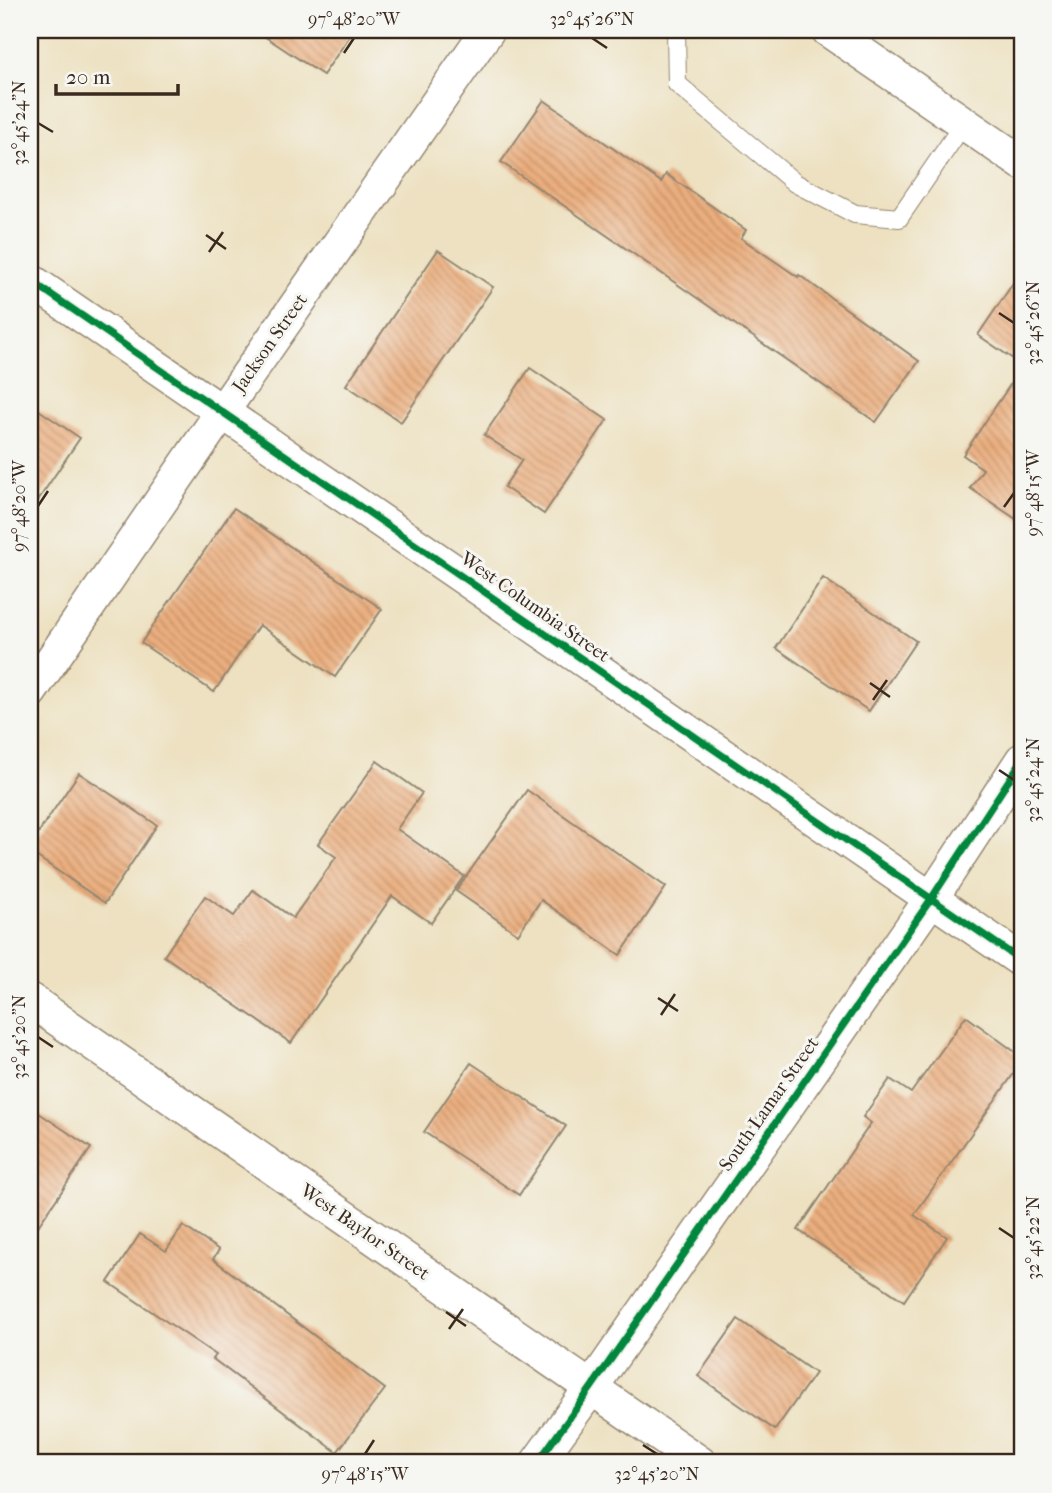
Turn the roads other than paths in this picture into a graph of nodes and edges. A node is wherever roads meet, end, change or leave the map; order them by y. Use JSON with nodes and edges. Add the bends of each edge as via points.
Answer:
{"nodes":[{"id":1,"x":488,"y":30,"type":"edge"},
{"id":2,"x":676,"y":30,"type":"edge"},
{"id":3,"x":828,"y":30,"type":"edge"},
{"id":4,"x":964,"y":123,"type":"junction"},
{"id":5,"x":1022,"y":163,"type":"edge"},
{"id":6,"x":30,"y":280,"type":"edge"},
{"id":7,"x":222,"y":411,"type":"junction"},
{"id":8,"x":30,"y":692,"type":"edge"},
{"id":9,"x":1022,"y":760,"type":"edge"},
{"id":10,"x":931,"y":899,"type":"junction"},
{"id":11,"x":1022,"y":961,"type":"edge"},
{"id":12,"x":30,"y":1000,"type":"edge"},
{"id":13,"x":591,"y":1388,"type":"junction"},
{"id":14,"x":537,"y":1463,"type":"edge"},
{"id":15,"x":700,"y":1463,"type":"edge"}],
"edges":[{"from":1,"to":7,"type":"street","name":"Jackson Street"},
{"from":2,"to":4,"type":"lane","via":[[677,84],[795,183],[856,214],[899,218]]},
{"from":3,"to":4,"type":"street"},
{"from":4,"to":5,"type":"street"},
{"from":6,"to":7,"type":"street","name":"West Columbia Street"},
{"from":7,"to":8,"type":"street","name":"Jackson Street"},
{"from":7,"to":10,"type":"street","name":"West Columbia Street"},
{"from":9,"to":10,"type":"street","name":"South Lamar Street"},
{"from":10,"to":11,"type":"street","name":"West Columbia Street"},
{"from":10,"to":13,"type":"street","name":"South Lamar Street"},
{"from":12,"to":13,"type":"street","name":"West Baylor Street"},
{"from":13,"to":14,"type":"street","name":"South Lamar Street"},
{"from":13,"to":15,"type":"street","name":"West Baylor Street"}]}
